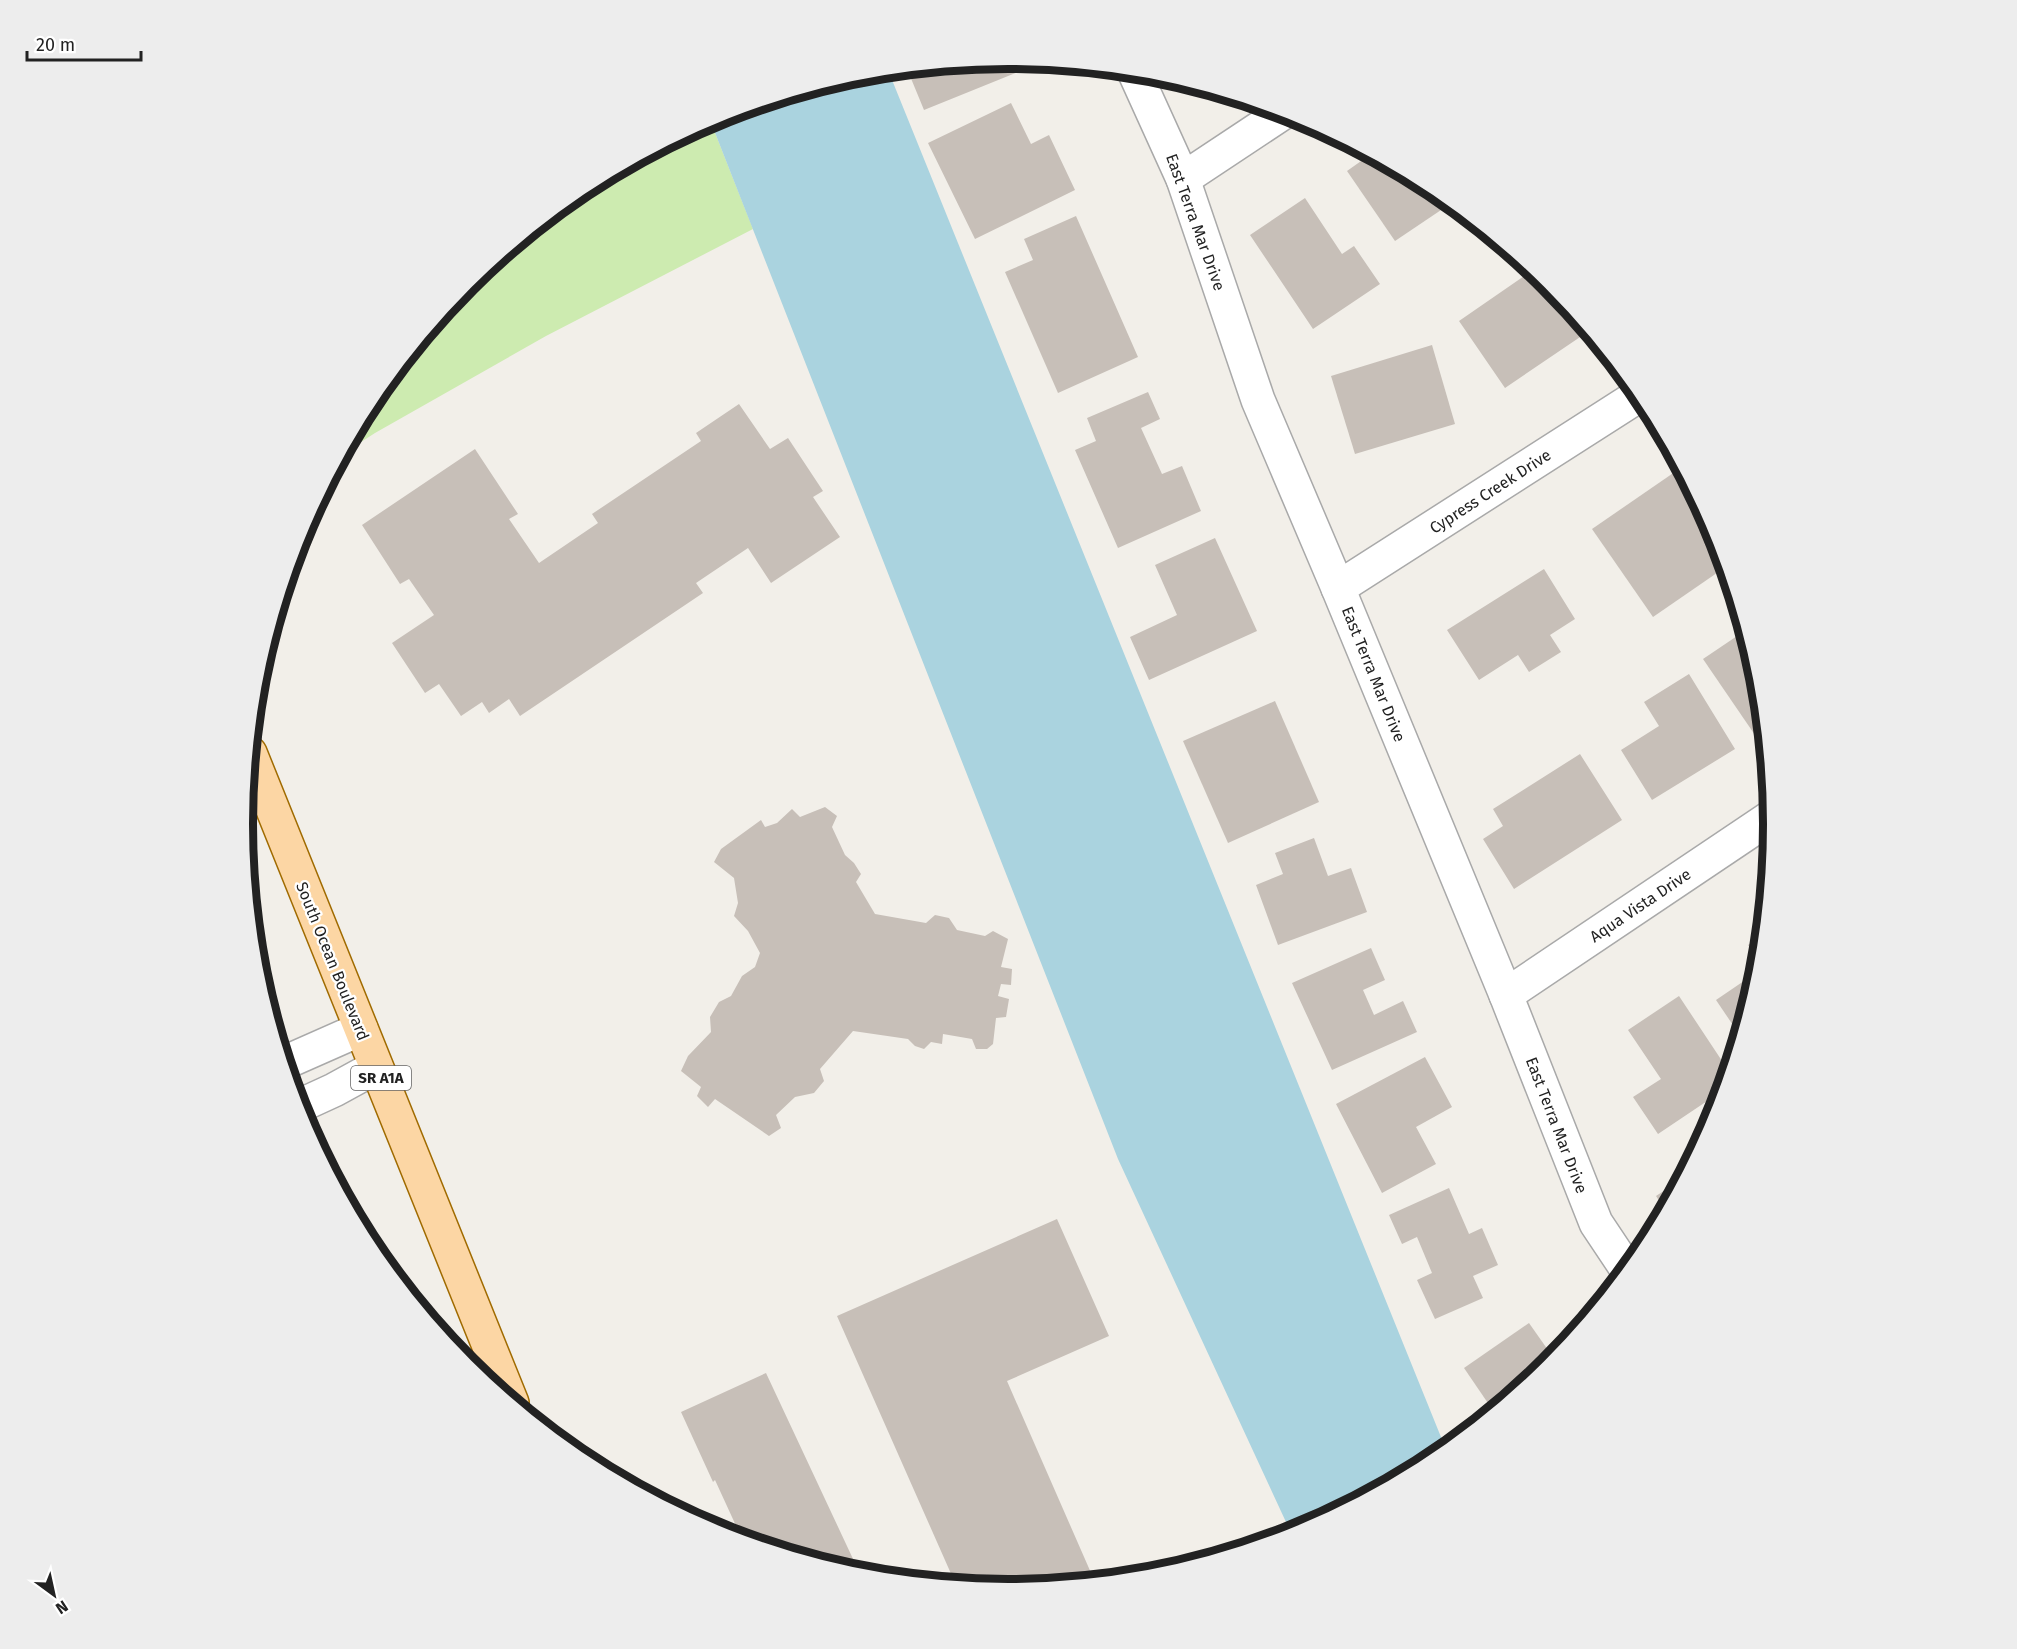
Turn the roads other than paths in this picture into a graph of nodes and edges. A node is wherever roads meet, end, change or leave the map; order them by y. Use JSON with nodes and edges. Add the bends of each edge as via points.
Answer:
{"nodes":[{"id":1,"x":1138,"y":81,"type":"edge"},
{"id":2,"x":1275,"y":118,"type":"edge"},
{"id":3,"x":1183,"y":179,"type":"junction"},
{"id":4,"x":1633,"y":399,"type":"edge"},
{"id":5,"x":1338,"y":588,"type":"junction"},
{"id":6,"x":255,"y":769,"type":"edge"},
{"id":7,"x":1764,"y":822,"type":"edge"},
{"id":8,"x":1506,"y":994,"type":"junction"},
{"id":9,"x":361,"y":1029,"type":"junction"},
{"id":10,"x":291,"y":1060,"type":"edge"},
{"id":11,"x":376,"y":1068,"type":"junction"},
{"id":12,"x":307,"y":1103,"type":"edge"},
{"id":13,"x":1623,"y":1263,"type":"edge"},
{"id":14,"x":507,"y":1390,"type":"edge"}],
"edges":[{"from":1,"to":3,"type":"street","name":"East Terra Mar Drive"},
{"from":2,"to":3,"type":"street"},
{"from":3,"to":5,"type":"street","name":"East Terra Mar Drive","via":[[1258,400]]},
{"from":4,"to":5,"type":"street","name":"Cypress Creek Drive"},
{"from":5,"to":8,"type":"street","name":"East Terra Mar Drive"},
{"from":6,"to":9,"type":"main road","name":"South Ocean Boulevard","number":"SR A1A"},
{"from":7,"to":8,"type":"street","name":"Aqua Vista Drive"},
{"from":8,"to":13,"type":"street","name":"East Terra Mar Drive","via":[[1596,1223]]},
{"from":9,"to":10,"type":"street"},
{"from":9,"to":11,"type":"main road","name":"South Ocean Boulevard","number":"SR A1A"},
{"from":11,"to":12,"type":"street"},
{"from":11,"to":14,"type":"main road","name":"South Ocean Boulevard","number":"SR A1A"}]}
